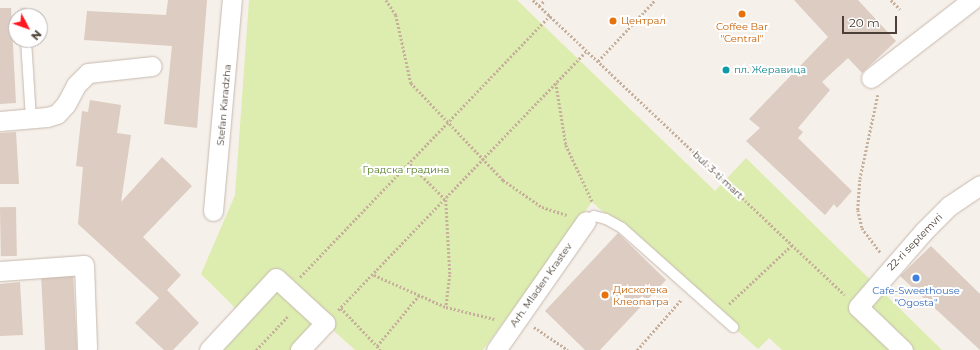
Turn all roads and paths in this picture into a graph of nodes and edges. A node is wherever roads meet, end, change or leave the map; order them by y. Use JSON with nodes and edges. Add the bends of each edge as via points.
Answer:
{"nodes":[{"id":1,"x":232,"y":0,"type":"edge"},
{"id":2,"x":386,"y":0,"type":"edge"},
{"id":3,"x":533,"y":0,"type":"edge"},
{"id":4,"x":545,"y":0,"type":"edge"},
{"id":5,"x":655,"y":0,"type":"edge"},
{"id":6,"x":891,"y":0,"type":"edge"},
{"id":7,"x":972,"y":0,"type":"edge"},
{"id":8,"x":539,"y":6,"type":"junction"},
{"id":9,"x":900,"y":9,"type":"dead end"},
{"id":10,"x":550,"y":15,"type":"junction"},
{"id":11,"x":27,"y":48,"type":"edge"},
{"id":12,"x":587,"y":50,"type":"junction"},
{"id":13,"x":598,"y":61,"type":"junction"},
{"id":14,"x":152,"y":66,"type":"dead end"},
{"id":15,"x":877,"y":73,"type":"joint"},
{"id":16,"x":556,"y":83,"type":"junction"},
{"id":17,"x":31,"y":118,"type":"junction"},
{"id":18,"x":0,"y":121,"type":"edge"},
{"id":19,"x":448,"y":123,"type":"junction"},
{"id":20,"x":483,"y":161,"type":"junction"},
{"id":21,"x":410,"y":164,"type":"junction"},
{"id":22,"x":980,"y":185,"type":"edge"},
{"id":23,"x":446,"y":200,"type":"junction"},
{"id":24,"x":213,"y":210,"type":"dead end"},
{"id":25,"x":606,"y":219,"type":"junction"},
{"id":26,"x":586,"y":221,"type":"junction"},
{"id":27,"x":792,"y":245,"type":"junction"},
{"id":28,"x":892,"y":265,"type":"junction"},
{"id":29,"x":0,"y":271,"type":"edge"},
{"id":30,"x":374,"y":275,"type":"junction"},
{"id":31,"x":288,"y":289,"type":"junction"},
{"id":32,"x":691,"y":289,"type":"junction"},
{"id":33,"x":419,"y":295,"type":"junction"},
{"id":34,"x":446,"y":307,"type":"junction"},
{"id":35,"x":858,"y":307,"type":"junction"},
{"id":36,"x":340,"y":308,"type":"junction"},
{"id":37,"x":718,"y":314,"type":"junction"},
{"id":38,"x":325,"y":323,"type":"junction"},
{"id":39,"x":514,"y":323,"type":"junction"},
{"id":40,"x":733,"y":327,"type":"dead end"},
{"id":41,"x":377,"y":346,"type":"junction"},
{"id":42,"x":87,"y":348,"type":"dead end"},
{"id":43,"x":209,"y":350,"type":"edge"},
{"id":44,"x":256,"y":350,"type":"edge"},
{"id":45,"x":300,"y":350,"type":"edge"},
{"id":46,"x":380,"y":350,"type":"edge"},
{"id":47,"x":496,"y":350,"type":"edge"},
{"id":48,"x":568,"y":350,"type":"edge"},
{"id":49,"x":637,"y":350,"type":"edge"},
{"id":50,"x":903,"y":350,"type":"edge"}],
"edges":[{"from":1,"to":24,"type":"street","name":"Stefan Karadzha"},
{"from":2,"to":19,"type":"path","via":[[396,15],[411,83]]},
{"from":3,"to":8,"type":"path","name":"bul. 3-ti mart"},
{"from":4,"to":8,"type":"path"},
{"from":5,"to":13,"type":"path"},
{"from":6,"to":9,"type":"path"},
{"from":7,"to":15,"type":"street"},
{"from":8,"to":10,"type":"path","name":"bul. 3-ti mart"},
{"from":10,"to":12,"type":"path","name":"bul. 3-ti mart"},
{"from":10,"to":19,"type":"path"},
{"from":11,"to":17,"type":"lane"},
{"from":12,"to":13,"type":"path","name":"bul. 3-ti mart"},
{"from":12,"to":16,"type":"path"},
{"from":13,"to":27,"type":"path","name":"bul. 3-ti mart"},
{"from":14,"to":17,"type":"street","via":[[88,73],[76,85],[66,104],[57,114]]},
{"from":15,"to":28,"type":"path","via":[[860,180],[858,210],[862,228]]},
{"from":16,"to":20,"type":"path"},
{"from":16,"to":25,"type":"path","via":[[566,145],[592,202]]},
{"from":17,"to":18,"type":"street"},
{"from":19,"to":20,"type":"path"},
{"from":19,"to":21,"type":"path"},
{"from":20,"to":23,"type":"path"},
{"from":20,"to":26,"type":"path","via":[[503,180],[542,207]]},
{"from":21,"to":23,"type":"path"},
{"from":21,"to":31,"type":"path"},
{"from":22,"to":28,"type":"street","name":"22-ri septemvri","via":[[949,206]]},
{"from":23,"to":30,"type":"path"},
{"from":23,"to":34,"type":"path","via":[[450,275]]},
{"from":25,"to":26,"type":"lane","via":[[594,216]]},
{"from":25,"to":32,"type":"lane","via":[[622,228]]},
{"from":26,"to":39,"type":"street","name":"Arh. Mladen Krastev"},
{"from":27,"to":35,"type":"path","name":"bul. 3-ti mart"},
{"from":27,"to":37,"type":"path"},
{"from":28,"to":35,"type":"street","name":"22-ri septemvri"},
{"from":29,"to":42,"type":"street","via":[[84,265]]},
{"from":30,"to":33,"type":"path"},
{"from":30,"to":36,"type":"path"},
{"from":31,"to":38,"type":"street"},
{"from":31,"to":43,"type":"street"},
{"from":31,"to":44,"type":"path"},
{"from":32,"to":37,"type":"lane"},
{"from":32,"to":49,"type":"path"},
{"from":33,"to":34,"type":"path"},
{"from":33,"to":41,"type":"path"},
{"from":34,"to":39,"type":"path"},
{"from":35,"to":50,"type":"street"},
{"from":36,"to":38,"type":"path"},
{"from":36,"to":41,"type":"path"},
{"from":37,"to":40,"type":"lane"},
{"from":38,"to":45,"type":"street"},
{"from":39,"to":47,"type":"street","name":"Arh. Mladen Krastev"},
{"from":39,"to":48,"type":"path","via":[[529,324]]},
{"from":41,"to":46,"type":"path"}]}
